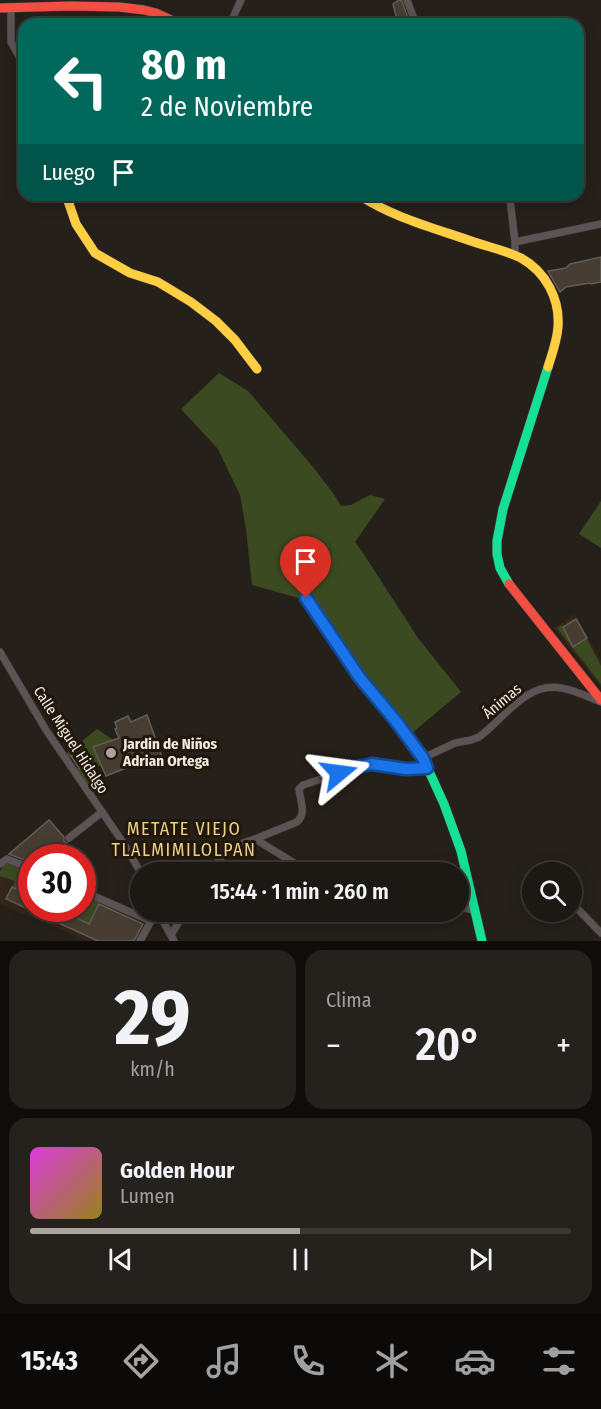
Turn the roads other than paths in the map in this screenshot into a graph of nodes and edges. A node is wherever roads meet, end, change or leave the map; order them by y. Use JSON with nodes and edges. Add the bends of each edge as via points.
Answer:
{"nodes":[{"id":1,"x":1,"y":0,"type":"edge"},
{"id":2,"x":241,"y":0,"type":"edge"},
{"id":3,"x":407,"y":0,"type":"edge"},
{"id":4,"x":0,"y":8,"type":"edge"},
{"id":5,"x":11,"y":8,"type":"junction"},
{"id":6,"x":171,"y":18,"type":"edge"},
{"id":7,"x":233,"y":18,"type":"edge"},
{"id":8,"x":414,"y":18,"type":"edge"},
{"id":9,"x":18,"y":54,"type":"edge"},
{"id":10,"x":68,"y":201,"type":"edge"},
{"id":11,"x":368,"y":201,"type":"edge"},
{"id":12,"x":510,"y":201,"type":"edge"},
{"id":13,"x":601,"y":224,"type":"edge"},
{"id":14,"x":515,"y":242,"type":"junction"},
{"id":15,"x":515,"y":255,"type":"junction"},
{"id":16,"x":257,"y":369,"type":"dead end"},
{"id":17,"x":306,"y":598,"type":"dead end"},
{"id":18,"x":0,"y":652,"type":"edge"},
{"id":19,"x":601,"y":701,"type":"edge"},
{"id":20,"x":423,"y":758,"type":"junction"},
{"id":21,"x":427,"y":768,"type":"junction"},
{"id":22,"x":102,"y":812,"type":"junction"},
{"id":23,"x":69,"y":838,"type":"dead end"},
{"id":24,"x":255,"y":839,"type":"junction"},
{"id":25,"x":2,"y":862,"type":"edge"},
{"id":26,"x":135,"y":862,"type":"edge"},
{"id":27,"x":217,"y":862,"type":"edge"},
{"id":28,"x":292,"y":862,"type":"edge"},
{"id":29,"x":18,"y":863,"type":"edge"},
{"id":30,"x":96,"y":897,"type":"edge"},
{"id":31,"x":469,"y":909,"type":"edge"},
{"id":32,"x":474,"y":910,"type":"junction"},
{"id":33,"x":130,"y":912,"type":"edge"},
{"id":34,"x":582,"y":913,"type":"edge"},
{"id":35,"x":150,"y":922,"type":"edge"},
{"id":36,"x":163,"y":922,"type":"edge"},
{"id":37,"x":180,"y":922,"type":"edge"},
{"id":38,"x":601,"y":933,"type":"edge"},
{"id":39,"x":172,"y":938,"type":"edge"},
{"id":40,"x":140,"y":941,"type":"edge"},
{"id":41,"x":482,"y":941,"type":"edge"}],
"edges":[{"from":1,"to":4,"type":"street"},
{"from":2,"to":7,"type":"street"},
{"from":3,"to":8,"type":"street"},
{"from":4,"to":5,"type":"main road"},
{"from":5,"to":6,"type":"main road","via":[[121,6]]},
{"from":5,"to":9,"type":"street","via":[[11,42]]},
{"from":10,"to":16,"type":"main road","via":[[80,231],[95,253],[191,302],[235,340]]},
{"from":11,"to":15,"type":"main road","via":[[395,215]]},
{"from":12,"to":14,"type":"street"},
{"from":13,"to":14,"type":"street"},
{"from":14,"to":15,"type":"street"},
{"from":15,"to":19,"type":"main road","via":[[532,264],[549,284],[558,329],[503,508],[497,541],[500,568],[511,589]]},
{"from":17,"to":20,"type":"main road","via":[[360,678]]},
{"from":18,"to":22,"type":"street","name":"Calle Miguel Hidalgo","via":[[46,730]]},
{"from":19,"to":20,"type":"street","name":"Ánimas","via":[[562,688],[532,692],[479,737],[449,745]]},
{"from":20,"to":21,"type":"main road"},
{"from":21,"to":24,"type":"street","via":[[365,765],[303,785],[299,789],[303,811],[300,820]]},
{"from":21,"to":32,"type":"main road","via":[[461,851]]},
{"from":22,"to":23,"type":"street"},
{"from":22,"to":26,"type":"street","name":"Calle Miguel Hidalgo"},
{"from":24,"to":27,"type":"street","via":[[230,848]]},
{"from":24,"to":28,"type":"street"},
{"from":25,"to":29,"type":"street","via":[[7,859]]},
{"from":30,"to":33,"type":"street"},
{"from":31,"to":32,"type":"street"},
{"from":32,"to":41,"type":"main road"},
{"from":34,"to":38,"type":"street"},
{"from":35,"to":40,"type":"street"},
{"from":36,"to":39,"type":"street"},
{"from":37,"to":39,"type":"street"}]}
